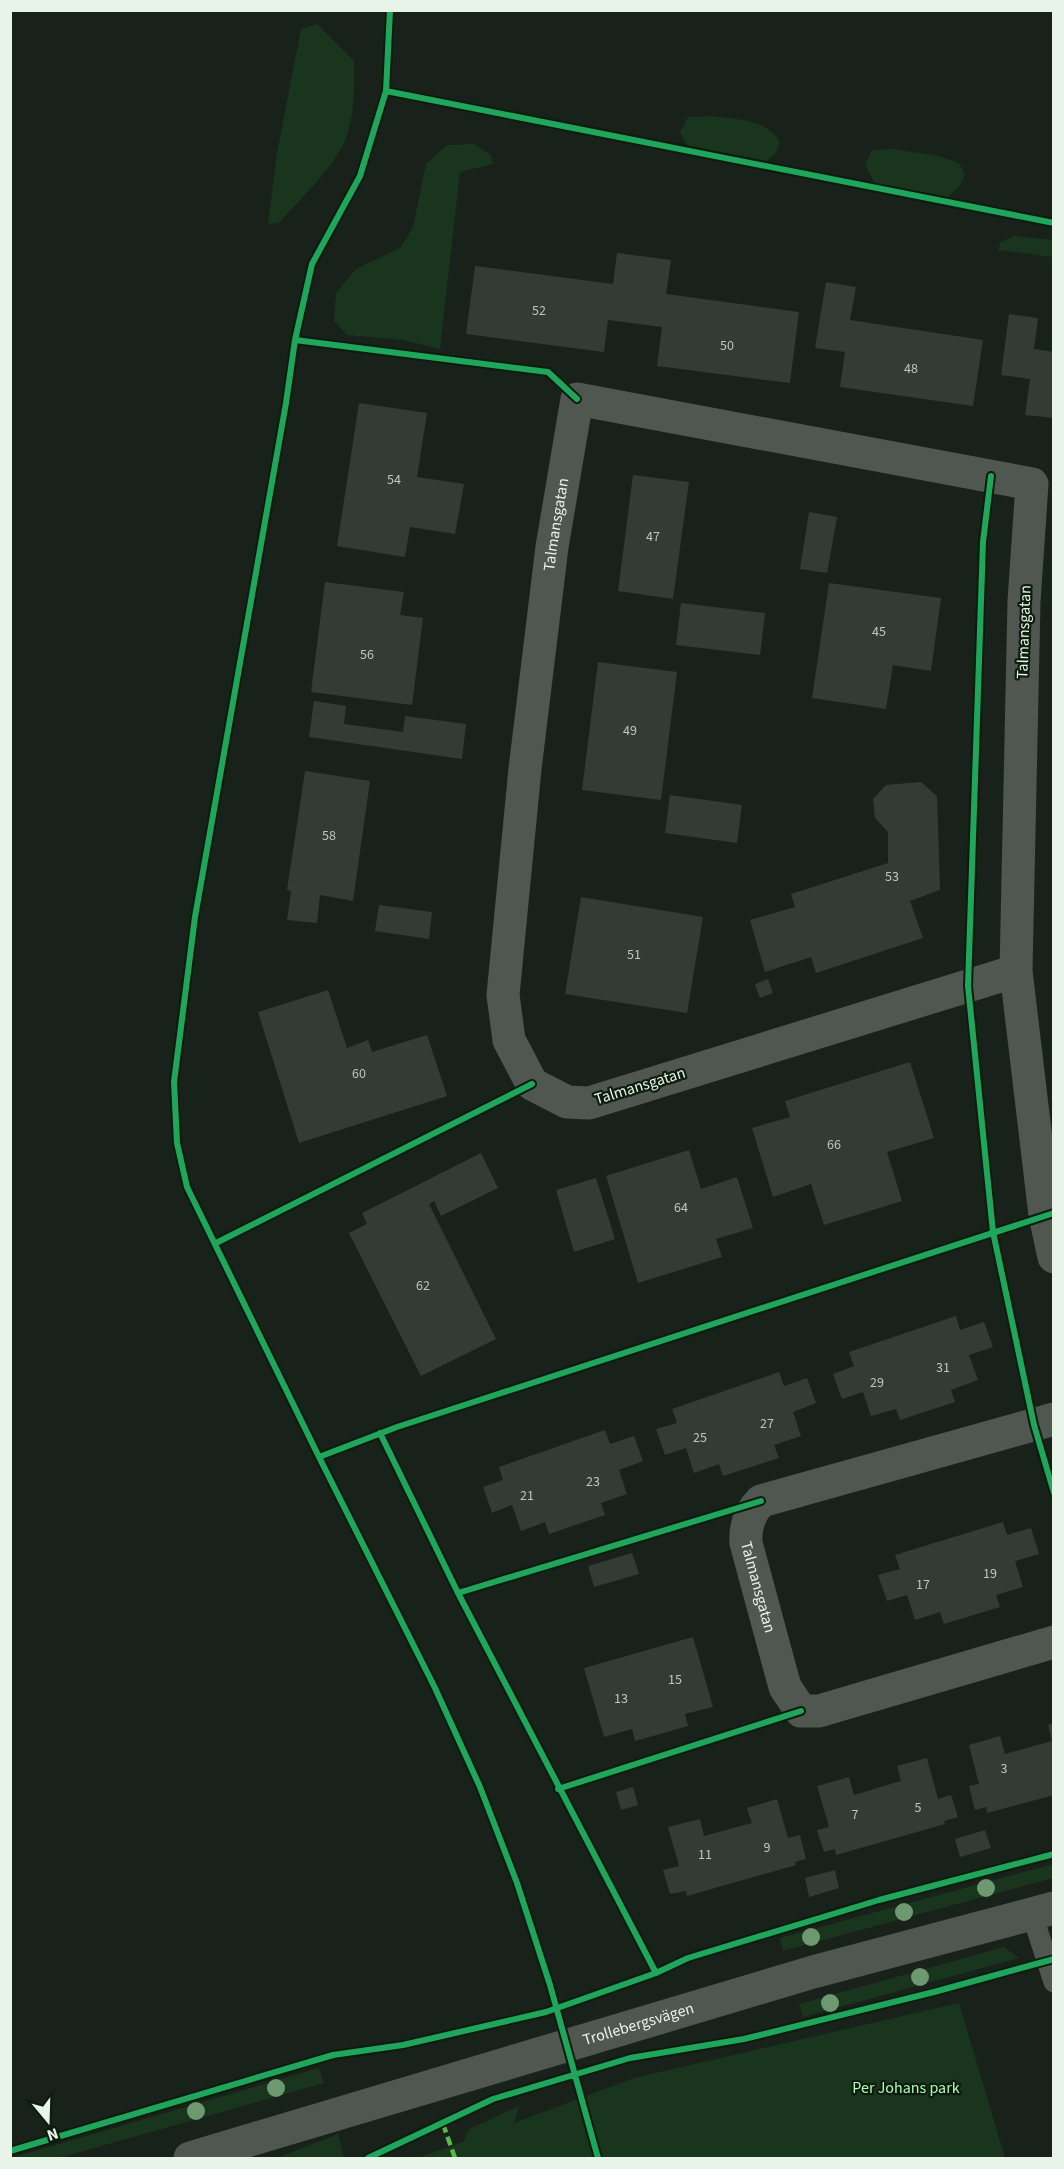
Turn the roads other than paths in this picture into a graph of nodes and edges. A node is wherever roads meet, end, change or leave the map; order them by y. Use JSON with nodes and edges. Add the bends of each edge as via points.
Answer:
{"nodes":[{"id":1,"x":1016,"y":971,"type":"junction"},
{"id":2,"x":1053,"y":1257,"type":"edge"},
{"id":3,"x":1053,"y":1419,"type":"edge"},
{"id":4,"x":1053,"y":1642,"type":"edge"},
{"id":5,"x":1043,"y":1911,"type":"edge"},
{"id":6,"x":1053,"y":1982,"type":"edge"},
{"id":7,"x":190,"y":2158,"type":"edge"}],
"edges":[{"from":1,"to":1,"type":"street","name":"Talmansgatan","via":[[1024,600],[1032,484],[577,399],[550,559],[503,996],[510,1040],[532,1084],[567,1102],[589,1103]]},
{"from":1,"to":2,"type":"street","name":"Talmansgatan"},
{"from":3,"to":4,"type":"street","name":"Talmansgatan","via":[[760,1501],[745,1531],[785,1687],[801,1711],[819,1711]]},
{"from":5,"to":6,"type":"lane"},
{"from":5,"to":7,"type":"street","name":"Trollebergsvägen","via":[[813,1972]]}]}
